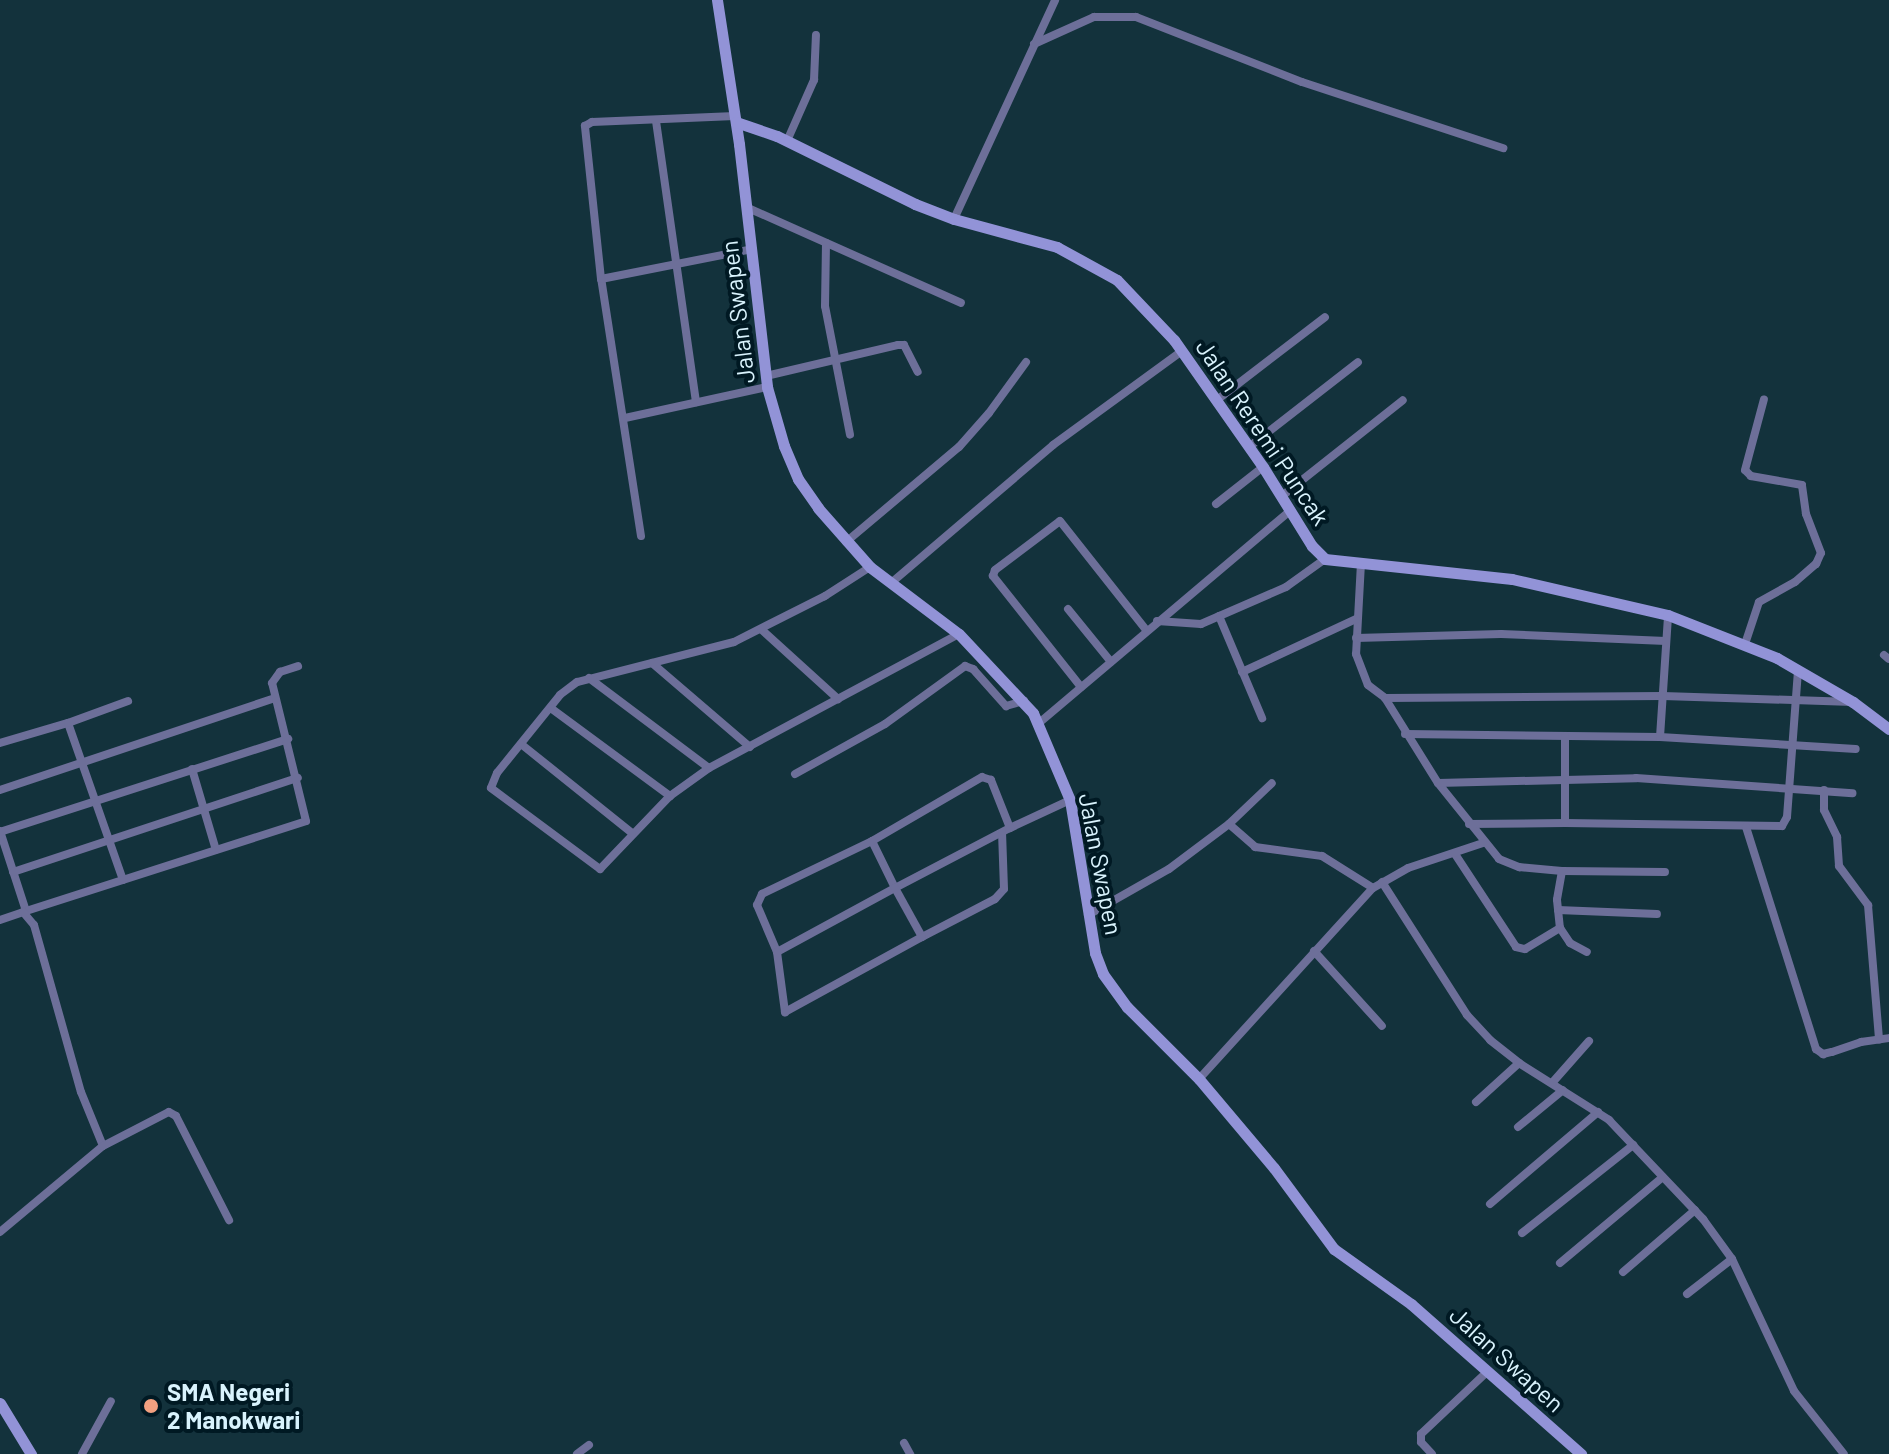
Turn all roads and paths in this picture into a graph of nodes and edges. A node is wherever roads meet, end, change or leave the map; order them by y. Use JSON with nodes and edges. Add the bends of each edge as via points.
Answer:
{"nodes":[{"id":1,"x":717,"y":0,"type":"edge"},
{"id":2,"x":1055,"y":0,"type":"edge"},
{"id":3,"x":816,"y":35,"type":"dead end"},
{"id":4,"x":1034,"y":44,"type":"junction"},
{"id":5,"x":736,"y":119,"type":"junction"},
{"id":6,"x":656,"y":121,"type":"junction"},
{"id":7,"x":763,"y":131,"type":"junction"},
{"id":8,"x":787,"y":141,"type":"junction"},
{"id":9,"x":739,"y":144,"type":"junction"},
{"id":10,"x":1503,"y":148,"type":"dead end"},
{"id":11,"x":748,"y":208,"type":"junction"},
{"id":12,"x":954,"y":219,"type":"junction"},
{"id":13,"x":826,"y":243,"type":"junction"},
{"id":14,"x":752,"y":249,"type":"junction"},
{"id":15,"x":675,"y":264,"type":"junction"},
{"id":16,"x":601,"y":279,"type":"junction"},
{"id":17,"x":961,"y":303,"type":"dead end"},
{"id":18,"x":1325,"y":317,"type":"dead end"},
{"id":19,"x":1182,"y":351,"type":"junction"},
{"id":20,"x":835,"y":360,"type":"junction"},
{"id":21,"x":1026,"y":362,"type":"dead end"},
{"id":22,"x":1358,"y":362,"type":"dead end"},
{"id":23,"x":918,"y":372,"type":"dead end"},
{"id":24,"x":767,"y":382,"type":"junction"},
{"id":25,"x":1764,"y":399,"type":"dead end"},
{"id":26,"x":1217,"y":400,"type":"junction"},
{"id":27,"x":1403,"y":400,"type":"dead end"},
{"id":28,"x":696,"y":402,"type":"junction"},
{"id":29,"x":625,"y":418,"type":"junction"},
{"id":30,"x":850,"y":435,"type":"dead end"},
{"id":31,"x":1249,"y":447,"type":"junction"},
{"id":32,"x":1263,"y":467,"type":"junction"},
{"id":33,"x":1282,"y":496,"type":"junction"},
{"id":34,"x":1216,"y":504,"type":"dead end"},
{"id":35,"x":1291,"y":510,"type":"junction"},
{"id":36,"x":641,"y":536,"type":"dead end"},
{"id":37,"x":846,"y":542,"type":"junction"},
{"id":38,"x":1325,"y":559,"type":"junction"},
{"id":39,"x":1361,"y":563,"type":"junction"},
{"id":40,"x":870,"y":567,"type":"junction"},
{"id":41,"x":891,"y":583,"type":"junction"},
{"id":42,"x":1068,"y":609,"type":"dead end"},
{"id":43,"x":1668,"y":615,"type":"junction"},
{"id":44,"x":1219,"y":616,"type":"junction"},
{"id":45,"x":1356,"y":619,"type":"junction"},
{"id":46,"x":1157,"y":621,"type":"junction"},
{"id":47,"x":762,"y":630,"type":"junction"},
{"id":48,"x":1146,"y":630,"type":"junction"},
{"id":49,"x":959,"y":634,"type":"junction"},
{"id":50,"x":1356,"y":638,"type":"junction"},
{"id":51,"x":1666,"y":641,"type":"junction"},
{"id":52,"x":1745,"y":644,"type":"junction"},
{"id":53,"x":1111,"y":662,"type":"junction"},
{"id":54,"x":652,"y":663,"type":"junction"},
{"id":55,"x":298,"y":666,"type":"dead end"},
{"id":56,"x":1242,"y":672,"type":"junction"},
{"id":57,"x":1798,"y":672,"type":"junction"},
{"id":58,"x":589,"y":678,"type":"junction"},
{"id":59,"x":1081,"y":687,"type":"junction"},
{"id":60,"x":1663,"y":696,"type":"junction"},
{"id":61,"x":275,"y":698,"type":"junction"},
{"id":62,"x":1385,"y":698,"type":"junction"},
{"id":63,"x":838,"y":699,"type":"junction"},
{"id":64,"x":128,"y":701,"type":"dead end"},
{"id":65,"x":1024,"y":701,"type":"junction"},
{"id":66,"x":1796,"y":702,"type":"junction"},
{"id":67,"x":1853,"y":702,"type":"junction"},
{"id":68,"x":552,"y":709,"type":"junction"},
{"id":69,"x":1262,"y":718,"type":"dead end"},
{"id":70,"x":68,"y":723,"type":"junction"},
{"id":71,"x":1039,"y":723,"type":"junction"},
{"id":72,"x":1889,"y":729,"type":"edge"},
{"id":73,"x":1405,"y":734,"type":"junction"},
{"id":74,"x":1565,"y":736,"type":"junction"},
{"id":75,"x":1660,"y":737,"type":"junction"},
{"id":76,"x":288,"y":739,"type":"junction"},
{"id":77,"x":0,"y":743,"type":"edge"},
{"id":78,"x":521,"y":744,"type":"junction"},
{"id":79,"x":1793,"y":744,"type":"junction"},
{"id":80,"x":750,"y":747,"type":"junction"},
{"id":81,"x":1856,"y":749,"type":"dead end"},
{"id":82,"x":82,"y":762,"type":"junction"},
{"id":83,"x":709,"y":768,"type":"junction"},
{"id":84,"x":192,"y":769,"type":"junction"},
{"id":85,"x":795,"y":774,"type":"dead end"},
{"id":86,"x":298,"y":778,"type":"junction"},
{"id":87,"x":1567,"y":780,"type":"junction"},
{"id":88,"x":1272,"y":783,"type":"dead end"},
{"id":89,"x":1438,"y":783,"type":"junction"},
{"id":90,"x":1788,"y":789,"type":"junction"},
{"id":91,"x":0,"y":790,"type":"edge"},
{"id":92,"x":1824,"y":790,"type":"junction"},
{"id":93,"x":1852,"y":793,"type":"dead end"},
{"id":94,"x":670,"y":796,"type":"junction"},
{"id":95,"x":1070,"y":800,"type":"junction"},
{"id":96,"x":96,"y":801,"type":"junction"},
{"id":97,"x":206,"y":807,"type":"junction"},
{"id":98,"x":1565,"y":823,"type":"junction"},
{"id":99,"x":1229,"y":824,"type":"junction"},
{"id":100,"x":1469,"y":824,"type":"junction"},
{"id":101,"x":1746,"y":827,"type":"junction"},
{"id":102,"x":1006,"y":830,"type":"junction"},
{"id":103,"x":0,"y":831,"type":"edge"},
{"id":104,"x":632,"y":833,"type":"junction"},
{"id":105,"x":110,"y":838,"type":"junction"},
{"id":106,"x":872,"y":841,"type":"junction"},
{"id":107,"x":1483,"y":843,"type":"junction"},
{"id":108,"x":216,"y":850,"type":"junction"},
{"id":109,"x":1455,"y":854,"type":"junction"},
{"id":110,"x":1562,"y":871,"type":"junction"},
{"id":111,"x":13,"y":872,"type":"junction"},
{"id":112,"x":1665,"y":872,"type":"dead end"},
{"id":113,"x":123,"y":880,"type":"junction"},
{"id":114,"x":1382,"y":882,"type":"junction"},
{"id":115,"x":895,"y":888,"type":"junction"},
{"id":116,"x":1373,"y":888,"type":"junction"},
{"id":117,"x":1558,"y":910,"type":"junction"},
{"id":118,"x":24,"y":912,"type":"junction"},
{"id":119,"x":1657,"y":914,"type":"dead end"},
{"id":120,"x":1088,"y":915,"type":"junction"},
{"id":121,"x":0,"y":920,"type":"edge"},
{"id":122,"x":1560,"y":928,"type":"junction"},
{"id":123,"x":922,"y":937,"type":"junction"},
{"id":124,"x":1314,"y":951,"type":"junction"},
{"id":125,"x":777,"y":952,"type":"junction"},
{"id":126,"x":1587,"y":952,"type":"dead end"},
{"id":127,"x":1382,"y":1026,"type":"dead end"},
{"id":128,"x":1884,"y":1039,"type":"edge"},
{"id":129,"x":1589,"y":1041,"type":"dead end"},
{"id":130,"x":1519,"y":1063,"type":"junction"},
{"id":131,"x":1199,"y":1079,"type":"junction"},
{"id":132,"x":1552,"y":1083,"type":"junction"},
{"id":133,"x":1563,"y":1090,"type":"junction"},
{"id":134,"x":1476,"y":1102,"type":"dead end"},
{"id":135,"x":1598,"y":1112,"type":"junction"},
{"id":136,"x":1518,"y":1127,"type":"dead end"},
{"id":137,"x":1633,"y":1145,"type":"junction"},
{"id":138,"x":103,"y":1146,"type":"junction"},
{"id":139,"x":1663,"y":1177,"type":"junction"},
{"id":140,"x":1490,"y":1204,"type":"dead end"},
{"id":141,"x":1695,"y":1210,"type":"junction"},
{"id":142,"x":229,"y":1220,"type":"dead end"},
{"id":143,"x":0,"y":1232,"type":"edge"},
{"id":144,"x":1522,"y":1233,"type":"dead end"},
{"id":145,"x":1732,"y":1259,"type":"junction"},
{"id":146,"x":1560,"y":1263,"type":"dead end"},
{"id":147,"x":1623,"y":1272,"type":"dead end"},
{"id":148,"x":1687,"y":1294,"type":"dead end"},
{"id":149,"x":1487,"y":1372,"type":"junction"},
{"id":150,"x":111,"y":1401,"type":"dead end"},
{"id":151,"x":0,"y":1403,"type":"edge"},
{"id":152,"x":904,"y":1443,"type":"dead end"},
{"id":153,"x":589,"y":1445,"type":"dead end"},
{"id":154,"x":31,"y":1454,"type":"edge"},
{"id":155,"x":82,"y":1454,"type":"edge"},
{"id":156,"x":577,"y":1454,"type":"edge"},
{"id":157,"x":910,"y":1454,"type":"edge"},
{"id":158,"x":1432,"y":1454,"type":"edge"},
{"id":159,"x":1581,"y":1454,"type":"edge"},
{"id":160,"x":1844,"y":1454,"type":"edge"}],
"edges":[{"from":1,"to":5,"type":"main road"},
{"from":2,"to":4,"type":"street"},
{"from":3,"to":8,"type":"street","via":[[814,80]]},
{"from":4,"to":10,"type":"street","via":[[1094,17],[1136,17],[1302,82]]},
{"from":4,"to":12,"type":"street"},
{"from":5,"to":6,"type":"street"},
{"from":5,"to":7,"type":"main road","name":"Jalan Reremi Puncak"},
{"from":5,"to":9,"type":"main road"},
{"from":6,"to":15,"type":"street"},
{"from":6,"to":16,"type":"street","via":[[585,126]]},
{"from":7,"to":8,"type":"main road","name":"Jalan Reremi Puncak"},
{"from":7,"to":9,"type":"main road"},
{"from":8,"to":12,"type":"main road","name":"Jalan Reremi Puncak"},
{"from":9,"to":11,"type":"main road","name":"Jalan Swapen"},
{"from":11,"to":13,"type":"street"},
{"from":11,"to":14,"type":"main road","name":"Jalan Swapen"},
{"from":12,"to":19,"type":"main road","name":"Jalan Reremi Puncak","via":[[1045,243],[1088,262],[1131,293]]},
{"from":13,"to":17,"type":"street"},
{"from":13,"to":20,"type":"street","via":[[822,284]]},
{"from":14,"to":15,"type":"street"},
{"from":14,"to":24,"type":"main road","name":"Jalan Swapen"},
{"from":15,"to":16,"type":"street"},
{"from":15,"to":28,"type":"street"},
{"from":16,"to":29,"type":"street"},
{"from":18,"to":26,"type":"street"},
{"from":19,"to":26,"type":"main road","name":"Jalan Reremi Puncak"},
{"from":19,"to":41,"type":"street","via":[[1053,445]]},
{"from":20,"to":23,"type":"street","via":[[901,345]]},
{"from":20,"to":24,"type":"street"},
{"from":20,"to":30,"type":"street"},
{"from":21,"to":37,"type":"street","via":[[967,439]]},
{"from":22,"to":31,"type":"street"},
{"from":24,"to":28,"type":"street"},
{"from":24,"to":37,"type":"main road","name":"Jalan Swapen","via":[[798,479]]},
{"from":25,"to":52,"type":"street","via":[[1745,470],[1751,476],[1802,485],[1821,553],[1802,577],[1759,602]]},
{"from":26,"to":31,"type":"main road","name":"Jalan Reremi Puncak"},
{"from":27,"to":33,"type":"street"},
{"from":28,"to":29,"type":"street"},
{"from":29,"to":36,"type":"street"},
{"from":31,"to":32,"type":"main road","name":"Jalan Reremi Puncak"},
{"from":32,"to":33,"type":"main road","name":"Jalan Reremi Puncak"},
{"from":32,"to":34,"type":"street"},
{"from":33,"to":35,"type":"main road","name":"Jalan Reremi Puncak"},
{"from":35,"to":38,"type":"main road","name":"Jalan Reremi Puncak"},
{"from":35,"to":46,"type":"street"},
{"from":37,"to":40,"type":"main road","name":"Jalan Swapen"},
{"from":38,"to":39,"type":"main road","name":"Jalan Reremi Puncak"},
{"from":38,"to":44,"type":"street","via":[[1297,581]]},
{"from":39,"to":43,"type":"main road","name":"Jalan Reremi Puncak","via":[[1512,579]]},
{"from":39,"to":45,"type":"street"},
{"from":40,"to":41,"type":"main road","name":"Jalan Swapen"},
{"from":40,"to":47,"type":"street"},
{"from":41,"to":49,"type":"main road","name":"Jalan Swapen"},
{"from":42,"to":53,"type":"street"},
{"from":43,"to":51,"type":"street"},
{"from":43,"to":52,"type":"main road","name":"Jalan Reremi Puncak"},
{"from":44,"to":46,"type":"street","via":[[1196,626]]},
{"from":44,"to":56,"type":"street"},
{"from":45,"to":50,"type":"street"},
{"from":45,"to":56,"type":"street"},
{"from":46,"to":48,"type":"street"},
{"from":47,"to":54,"type":"street"},
{"from":47,"to":63,"type":"street"},
{"from":48,"to":53,"type":"street"},
{"from":48,"to":59,"type":"street","via":[[1060,521],[995,570],[993,576]]},
{"from":49,"to":63,"type":"street"},
{"from":49,"to":65,"type":"main road","name":"Jalan Swapen"},
{"from":50,"to":51,"type":"street","via":[[1501,634]]},
{"from":50,"to":62,"type":"street","via":[[1364,677],[1372,691]]},
{"from":51,"to":60,"type":"street"},
{"from":52,"to":57,"type":"main road","name":"Jalan Reremi Puncak"},
{"from":53,"to":59,"type":"street"},
{"from":54,"to":58,"type":"street"},
{"from":54,"to":80,"type":"street"},
{"from":55,"to":61,"type":"street","via":[[274,678]]},
{"from":56,"to":69,"type":"street"},
{"from":57,"to":66,"type":"street"},
{"from":57,"to":67,"type":"main road","name":"Jalan Reremi Puncak"},
{"from":58,"to":68,"type":"street","via":[[568,688]]},
{"from":58,"to":83,"type":"street"},
{"from":59,"to":71,"type":"street"},
{"from":60,"to":62,"type":"street"},
{"from":60,"to":66,"type":"street"},
{"from":60,"to":75,"type":"street"},
{"from":61,"to":76,"type":"street"},
{"from":61,"to":82,"type":"street"},
{"from":62,"to":73,"type":"street"},
{"from":63,"to":80,"type":"street"},
{"from":64,"to":70,"type":"street"},
{"from":65,"to":71,"type":"main road","name":"Jalan Swapen"},
{"from":65,"to":85,"type":"street","via":[[1006,706],[965,666],[885,724]]},
{"from":66,"to":67,"type":"street"},
{"from":66,"to":79,"type":"street"},
{"from":67,"to":72,"type":"main road","name":"Jalan Reremi Puncak"},
{"from":68,"to":78,"type":"street"},
{"from":68,"to":94,"type":"street"},
{"from":70,"to":77,"type":"street"},
{"from":70,"to":82,"type":"street"},
{"from":71,"to":95,"type":"main road","name":"Jalan Swapen"},
{"from":73,"to":74,"type":"street"},
{"from":73,"to":89,"type":"street"},
{"from":74,"to":75,"type":"street"},
{"from":74,"to":87,"type":"street"},
{"from":75,"to":79,"type":"street"},
{"from":76,"to":84,"type":"street"},
{"from":76,"to":86,"type":"street"},
{"from":78,"to":104,"type":"street"},
{"from":78,"to":104,"type":"street","via":[[492,780],[495,791],[596,868],[614,857]]},
{"from":79,"to":81,"type":"street"},
{"from":79,"to":90,"type":"street"},
{"from":80,"to":83,"type":"street"},
{"from":82,"to":91,"type":"street"},
{"from":82,"to":96,"type":"street"},
{"from":83,"to":94,"type":"street"},
{"from":84,"to":96,"type":"street"},
{"from":84,"to":97,"type":"street"},
{"from":86,"to":97,"type":"street"},
{"from":86,"to":108,"type":"street","via":[[306,821]]},
{"from":87,"to":89,"type":"street"},
{"from":87,"to":90,"type":"street","via":[[1636,778]]},
{"from":87,"to":98,"type":"street"},
{"from":88,"to":99,"type":"street"},
{"from":89,"to":100,"type":"street"},
{"from":90,"to":92,"type":"street"},
{"from":90,"to":101,"type":"street","via":[[1782,826]]},
{"from":92,"to":93,"type":"street"},
{"from":92,"to":128,"type":"street","via":[[1839,866],[1868,905]]},
{"from":94,"to":104,"type":"street"},
{"from":95,"to":102,"type":"street"},
{"from":95,"to":120,"type":"main road","name":"Jalan Swapen"},
{"from":96,"to":103,"type":"street"},
{"from":96,"to":105,"type":"street"},
{"from":97,"to":105,"type":"street"},
{"from":97,"to":108,"type":"street"},
{"from":98,"to":100,"type":"street"},
{"from":98,"to":101,"type":"street"},
{"from":99,"to":116,"type":"street","via":[[1255,847],[1322,856]]},
{"from":99,"to":120,"type":"street","via":[[1169,869]]},
{"from":100,"to":107,"type":"street"},
{"from":101,"to":128,"type":"street","via":[[1816,1049],[1823,1054]]},
{"from":102,"to":106,"type":"street","via":[[991,780],[985,777]]},
{"from":102,"to":115,"type":"street"},
{"from":102,"to":123,"type":"street","via":[[1002,893]]},
{"from":103,"to":111,"type":"street"},
{"from":105,"to":111,"type":"street"},
{"from":105,"to":113,"type":"street"},
{"from":106,"to":115,"type":"street"},
{"from":106,"to":125,"type":"street","via":[[758,898]]},
{"from":107,"to":109,"type":"street"},
{"from":107,"to":110,"type":"street","via":[[1509,864]]},
{"from":108,"to":113,"type":"street"},
{"from":109,"to":114,"type":"street"},
{"from":109,"to":122,"type":"street","via":[[1516,947],[1525,949]]},
{"from":110,"to":112,"type":"street"},
{"from":110,"to":117,"type":"street"},
{"from":111,"to":118,"type":"street"},
{"from":113,"to":118,"type":"street"},
{"from":114,"to":116,"type":"street"},
{"from":114,"to":130,"type":"street","via":[[1467,1015]]},
{"from":115,"to":123,"type":"street"},
{"from":115,"to":125,"type":"street"},
{"from":116,"to":124,"type":"street"},
{"from":117,"to":119,"type":"street"},
{"from":117,"to":122,"type":"street"},
{"from":118,"to":121,"type":"street"},
{"from":118,"to":138,"type":"street","via":[[37,935],[81,1092]]},
{"from":120,"to":131,"type":"main road","name":"Jalan Swapen","via":[[1095,953],[1113,989]]},
{"from":122,"to":126,"type":"street","via":[[1570,943]]},
{"from":123,"to":125,"type":"street","via":[[785,1012]]},
{"from":124,"to":127,"type":"street"},
{"from":124,"to":131,"type":"street"},
{"from":129,"to":132,"type":"street"},
{"from":130,"to":132,"type":"street"},
{"from":130,"to":134,"type":"street"},
{"from":131,"to":149,"type":"main road","name":"Jalan Swapen","via":[[1334,1249],[1411,1304]]},
{"from":132,"to":133,"type":"street"},
{"from":133,"to":135,"type":"street"},
{"from":133,"to":136,"type":"street"},
{"from":135,"to":137,"type":"street"},
{"from":135,"to":140,"type":"street"},
{"from":137,"to":139,"type":"street"},
{"from":137,"to":144,"type":"street"},
{"from":138,"to":142,"type":"street","via":[[173,1113]]},
{"from":138,"to":143,"type":"street"},
{"from":139,"to":141,"type":"street"},
{"from":139,"to":146,"type":"street"},
{"from":141,"to":145,"type":"street"},
{"from":141,"to":147,"type":"street"},
{"from":145,"to":148,"type":"street"},
{"from":145,"to":160,"type":"street","via":[[1794,1391]]},
{"from":149,"to":158,"type":"street","via":[[1421,1434]]},
{"from":149,"to":159,"type":"main road","name":"Jalan Swapen"},
{"from":150,"to":155,"type":"street"},
{"from":151,"to":154,"type":"main road"},
{"from":152,"to":157,"type":"street"},
{"from":153,"to":156,"type":"street"}]}
